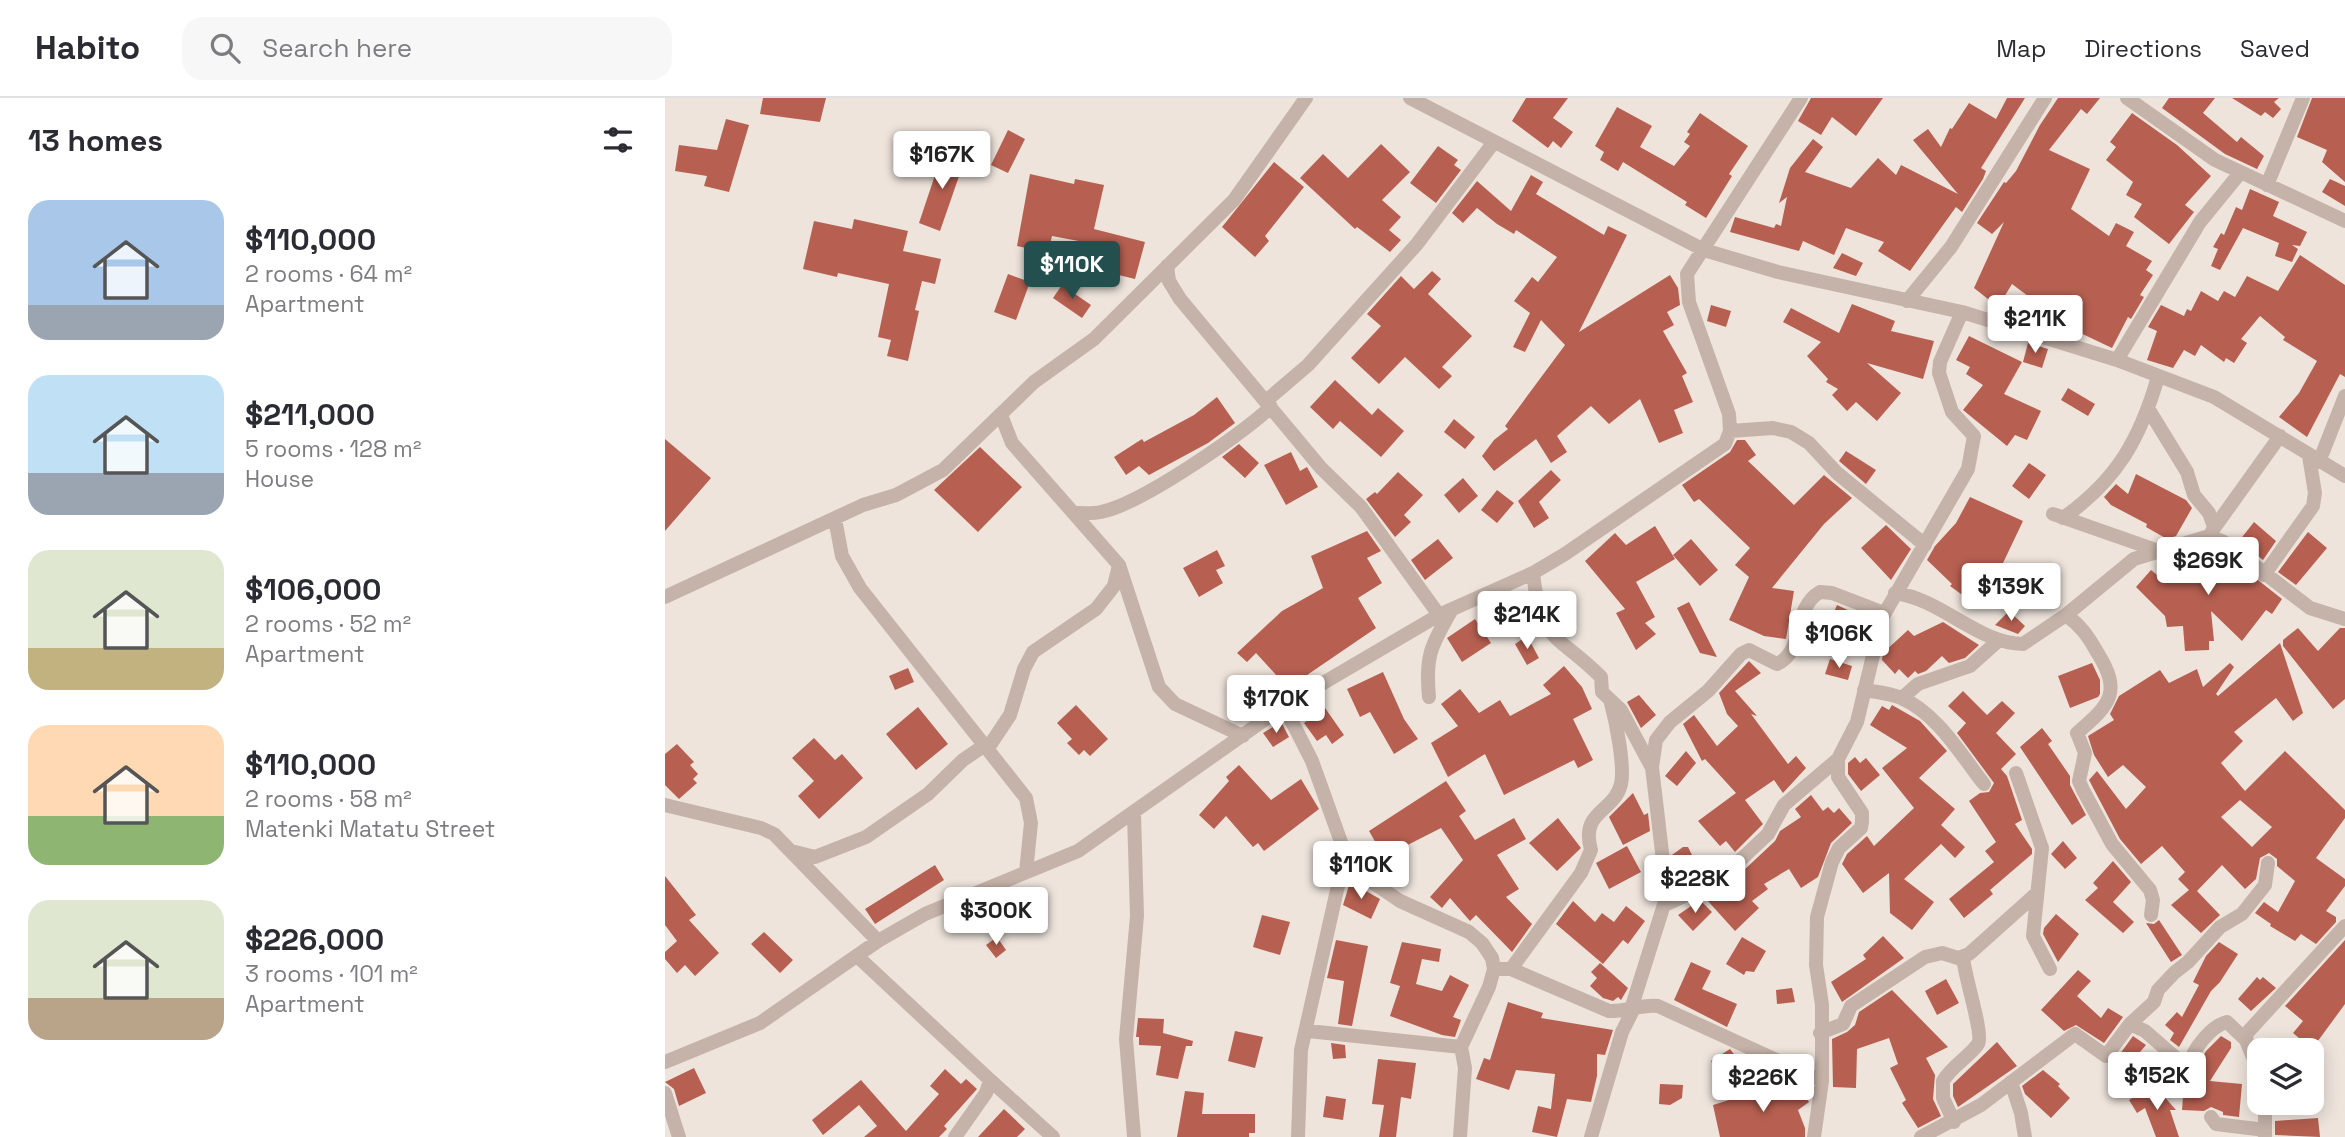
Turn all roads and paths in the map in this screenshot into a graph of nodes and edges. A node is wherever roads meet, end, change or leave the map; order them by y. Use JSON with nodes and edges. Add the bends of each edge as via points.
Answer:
{"nodes":[{"id":1,"x":1307,"y":98,"type":"edge"},
{"id":2,"x":1410,"y":98,"type":"edge"},
{"id":3,"x":1801,"y":98,"type":"edge"},
{"id":4,"x":2045,"y":98,"type":"edge"},
{"id":5,"x":2127,"y":98,"type":"edge"},
{"id":6,"x":2303,"y":98,"type":"edge"},
{"id":7,"x":1495,"y":142,"type":"junction"},
{"id":8,"x":2239,"y":173,"type":"junction"},
{"id":9,"x":2267,"y":185,"type":"junction"},
{"id":10,"x":2345,"y":221,"type":"edge"},
{"id":11,"x":1704,"y":250,"type":"junction"},
{"id":12,"x":1167,"y":267,"type":"junction"},
{"id":13,"x":1907,"y":301,"type":"junction"},
{"id":14,"x":1962,"y":312,"type":"junction"},
{"id":15,"x":2117,"y":360,"type":"junction"},
{"id":16,"x":2158,"y":377,"type":"junction"},
{"id":17,"x":2345,"y":396,"type":"edge"},
{"id":18,"x":1268,"y":404,"type":"junction"},
{"id":19,"x":2149,"y":410,"type":"junction"},
{"id":20,"x":1001,"y":415,"type":"junction"},
{"id":21,"x":1730,"y":431,"type":"junction"},
{"id":22,"x":2280,"y":436,"type":"junction"},
{"id":23,"x":2314,"y":458,"type":"junction"},
{"id":24,"x":2345,"y":476,"type":"edge"},
{"id":25,"x":1074,"y":513,"type":"junction"},
{"id":26,"x":835,"y":519,"type":"junction"},
{"id":27,"x":2212,"y":532,"type":"junction"},
{"id":28,"x":1925,"y":545,"type":"junction"},
{"id":29,"x":2156,"y":550,"type":"junction"},
{"id":30,"x":1119,"y":565,"type":"junction"},
{"id":31,"x":1533,"y":573,"type":"junction"},
{"id":32,"x":2264,"y":575,"type":"junction"},
{"id":33,"x":1895,"y":593,"type":"junction"},
{"id":34,"x":665,"y":597,"type":"edge"},
{"id":35,"x":1445,"y":612,"type":"junction"},
{"id":36,"x":1884,"y":614,"type":"junction"},
{"id":37,"x":2066,"y":615,"type":"junction"},
{"id":38,"x":2345,"y":619,"type":"edge"},
{"id":39,"x":1999,"y":640,"type":"junction"},
{"id":40,"x":1864,"y":690,"type":"junction"},
{"id":41,"x":1429,"y":697,"type":"dead end"},
{"id":42,"x":1902,"y":698,"type":"junction"},
{"id":43,"x":1612,"y":703,"type":"junction"},
{"id":44,"x":1284,"y":706,"type":"junction"},
{"id":45,"x":1243,"y":736,"type":"junction"},
{"id":46,"x":986,"y":746,"type":"junction"},
{"id":47,"x":1838,"y":759,"type":"junction"},
{"id":48,"x":1652,"y":767,"type":"junction"},
{"id":49,"x":2017,"y":774,"type":"dead end"},
{"id":50,"x":1984,"y":784,"type":"dead end"},
{"id":51,"x":665,"y":805,"type":"edge"},
{"id":52,"x":1134,"y":814,"type":"junction"},
{"id":53,"x":789,"y":850,"type":"junction"},
{"id":54,"x":1344,"y":859,"type":"junction"},
{"id":55,"x":2268,"y":863,"type":"dead end"},
{"id":56,"x":1026,"y":872,"type":"junction"},
{"id":57,"x":2036,"y":894,"type":"junction"},
{"id":58,"x":1665,"y":905,"type":"junction"},
{"id":59,"x":2151,"y":915,"type":"dead end"},
{"id":60,"x":2345,"y":926,"type":"edge"},
{"id":61,"x":878,"y":941,"type":"junction"},
{"id":62,"x":857,"y":956,"type":"junction"},
{"id":63,"x":1963,"y":957,"type":"junction"},
{"id":64,"x":1511,"y":968,"type":"junction"},
{"id":65,"x":1494,"y":969,"type":"junction"},
{"id":66,"x":2050,"y":969,"type":"dead end"},
{"id":67,"x":1634,"y":1006,"type":"junction"},
{"id":68,"x":2130,"y":1024,"type":"junction"},
{"id":69,"x":1308,"y":1031,"type":"junction"},
{"id":70,"x":1820,"y":1033,"type":"junction"},
{"id":71,"x":2246,"y":1040,"type":"joint"},
{"id":72,"x":1461,"y":1047,"type":"junction"},
{"id":73,"x":666,"y":1060,"type":"edge"},
{"id":74,"x":990,"y":1080,"type":"junction"},
{"id":75,"x":1822,"y":1081,"type":"junction"},
{"id":76,"x":2011,"y":1083,"type":"junction"},
{"id":77,"x":665,"y":1093,"type":"edge"},
{"id":78,"x":2265,"y":1115,"type":"edge"},
{"id":79,"x":2211,"y":1117,"type":"dead end"},
{"id":80,"x":1954,"y":1122,"type":"junction"},
{"id":81,"x":2265,"y":1133,"type":"edge"},
{"id":82,"x":679,"y":1137,"type":"edge"},
{"id":83,"x":955,"y":1137,"type":"edge"},
{"id":84,"x":1053,"y":1137,"type":"edge"},
{"id":85,"x":1134,"y":1137,"type":"edge"},
{"id":86,"x":1298,"y":1137,"type":"edge"},
{"id":87,"x":1460,"y":1137,"type":"edge"},
{"id":88,"x":1591,"y":1137,"type":"edge"},
{"id":89,"x":1814,"y":1137,"type":"edge"},
{"id":90,"x":1921,"y":1137,"type":"edge"},
{"id":91,"x":2025,"y":1137,"type":"edge"}],
"edges":[{"from":1,"to":12,"type":"street","via":[[1234,200]]},
{"from":2,"to":7,"type":"street"},
{"from":3,"to":11,"type":"street"},
{"from":4,"to":13,"type":"street","via":[[1951,247]]},
{"from":5,"to":8,"type":"street"},
{"from":6,"to":9,"type":"street"},
{"from":7,"to":11,"type":"street"},
{"from":7,"to":18,"type":"street","via":[[1417,244]]},
{"from":8,"to":9,"type":"street"},
{"from":8,"to":15,"type":"street","via":[[2200,222]]},
{"from":9,"to":10,"type":"street"},
{"from":11,"to":13,"type":"street"},
{"from":11,"to":21,"type":"street","via":[[1687,274],[1689,302],[1729,414]]},
{"from":12,"to":18,"type":"street","via":[[1172,288]]},
{"from":12,"to":20,"type":"street","via":[[1094,339],[1034,383]]},
{"from":13,"to":14,"type":"street"},
{"from":14,"to":15,"type":"street"},
{"from":14,"to":28,"type":"street","via":[[1939,373],[1952,412],[1971,430],[1974,442],[1968,469]]},
{"from":15,"to":16,"type":"street"},
{"from":16,"to":19,"type":"street"},
{"from":16,"to":22,"type":"street","via":[[2214,397]]},
{"from":17,"to":23,"type":"street"},
{"from":18,"to":25,"type":"street","via":[[1252,425],[1132,502],[1100,513]]},
{"from":18,"to":35,"type":"street","via":[[1368,516]]},
{"from":19,"to":27,"type":"street","via":[[2187,472],[2194,495],[2209,513]]},
{"from":19,"to":29,"type":"street","via":[[2105,485],[2058,516]]},
{"from":20,"to":25,"type":"street","via":[[1012,443]]},
{"from":20,"to":26,"type":"street","via":[[943,470]]},
{"from":21,"to":28,"type":"street","via":[[1773,428],[1791,432]]},
{"from":21,"to":31,"type":"street","via":[[1725,444],[1709,456]]},
{"from":22,"to":23,"type":"street"},
{"from":22,"to":27,"type":"street"},
{"from":23,"to":24,"type":"street"},
{"from":23,"to":32,"type":"street","via":[[2313,506]]},
{"from":25,"to":30,"type":"street"},
{"from":26,"to":34,"type":"street"},
{"from":26,"to":46,"type":"street","via":[[842,556],[860,588]]},
{"from":27,"to":29,"type":"street"},
{"from":27,"to":32,"type":"street"},
{"from":28,"to":33,"type":"street"},
{"from":29,"to":37,"type":"street","via":[[2126,565]]},
{"from":30,"to":45,"type":"street","via":[[1159,687],[1175,704]]},
{"from":30,"to":46,"type":"street","via":[[1114,586],[1096,609],[1033,652],[1010,715]]},
{"from":31,"to":35,"type":"street"},
{"from":31,"to":43,"type":"street","via":[[1537,607],[1552,636],[1601,677],[1602,692]]},
{"from":32,"to":38,"type":"street","via":[[2310,608]]},
{"from":33,"to":36,"type":"street"},
{"from":33,"to":39,"type":"street","via":[[1923,600]]},
{"from":35,"to":41,"type":"street","via":[[1427,659]]},
{"from":35,"to":44,"type":"street"},
{"from":36,"to":40,"type":"street"},
{"from":36,"to":48,"type":"street","via":[[1832,593],[1812,597],[1801,614],[1792,652],[1784,661],[1777,664],[1749,650],[1741,654],[1708,691],[1663,729],[1653,750]]},
{"from":37,"to":39,"type":"street","via":[[2022,644]]},
{"from":37,"to":59,"type":"street","via":[[2082,626],[2113,684],[2112,695],[2096,717],[2077,733],[2085,753],[2079,781],[2112,844],[2150,890]]},
{"from":39,"to":42,"type":"street","via":[[1970,666],[1918,684]]},
{"from":40,"to":42,"type":"street"},
{"from":40,"to":47,"type":"street","via":[[1852,738]]},
{"from":42,"to":50,"type":"street","via":[[1935,723]]},
{"from":43,"to":48,"type":"street","via":[[1621,710]]},
{"from":43,"to":64,"type":"street","via":[[1621,788],[1591,821],[1591,850],[1581,873]]},
{"from":44,"to":45,"type":"street"},
{"from":44,"to":54,"type":"street","via":[[1312,761],[1342,839]]},
{"from":45,"to":52,"type":"street"},
{"from":46,"to":53,"type":"street","via":[[866,837],[815,857]]},
{"from":46,"to":56,"type":"street","via":[[1026,798],[1031,823]]},
{"from":47,"to":58,"type":"street","via":[[1784,805],[1768,834],[1719,880]]},
{"from":47,"to":70,"type":"street","via":[[1837,777],[1862,813],[1862,822],[1832,862],[1817,917]]},
{"from":48,"to":58,"type":"street"},
{"from":49,"to":57,"type":"street","via":[[2042,848]]},
{"from":51,"to":53,"type":"street","via":[[761,828]]},
{"from":52,"to":56,"type":"street","via":[[1078,851]]},
{"from":52,"to":85,"type":"street","via":[[1137,916],[1126,1039]]},
{"from":53,"to":61,"type":"street"},
{"from":54,"to":65,"type":"street","via":[[1400,901],[1469,932],[1482,943]]},
{"from":54,"to":69,"type":"street"},
{"from":55,"to":68,"type":"street","via":[[2265,885],[2242,914],[2220,927]]},
{"from":56,"to":61,"type":"street","via":[[925,914]]},
{"from":57,"to":63,"type":"street"},
{"from":57,"to":66,"type":"street","via":[[2033,936]]},
{"from":58,"to":67,"type":"street"},
{"from":60,"to":71,"type":"street","via":[[2247,1033]]},
{"from":61,"to":62,"type":"street"},
{"from":62,"to":73,"type":"street","via":[[760,1023]]},
{"from":62,"to":74,"type":"street"},
{"from":63,"to":70,"type":"street","via":[[1942,953],[1925,957],[1851,1006],[1843,1024]]},
{"from":63,"to":80,"type":"street","via":[[1980,1032],[1977,1044],[1944,1080],[1943,1097]]},
{"from":64,"to":65,"type":"street"},
{"from":64,"to":67,"type":"street","via":[[1609,1011]]},
{"from":65,"to":72,"type":"street"},
{"from":67,"to":75,"type":"street","via":[[1658,1006]]},
{"from":67,"to":88,"type":"street"},
{"from":68,"to":71,"type":"street","via":[[2184,1065],[2189,1065],[2216,1025],[2227,1022]]},
{"from":68,"to":76,"type":"street","via":[[2106,1056],[2074,1034]]},
{"from":69,"to":72,"type":"street"},
{"from":69,"to":86,"type":"street","via":[[1301,1049]]},
{"from":70,"to":75,"type":"street"},
{"from":72,"to":87,"type":"street","via":[[1465,1068]]},
{"from":74,"to":83,"type":"street"},
{"from":74,"to":84,"type":"street"},
{"from":75,"to":89,"type":"street"},
{"from":76,"to":80,"type":"street"},
{"from":76,"to":91,"type":"street"},
{"from":77,"to":82,"type":"street"},
{"from":78,"to":81,"type":"street"},
{"from":79,"to":81,"type":"street","via":[[2216,1124]]},
{"from":80,"to":90,"type":"street"}]}
